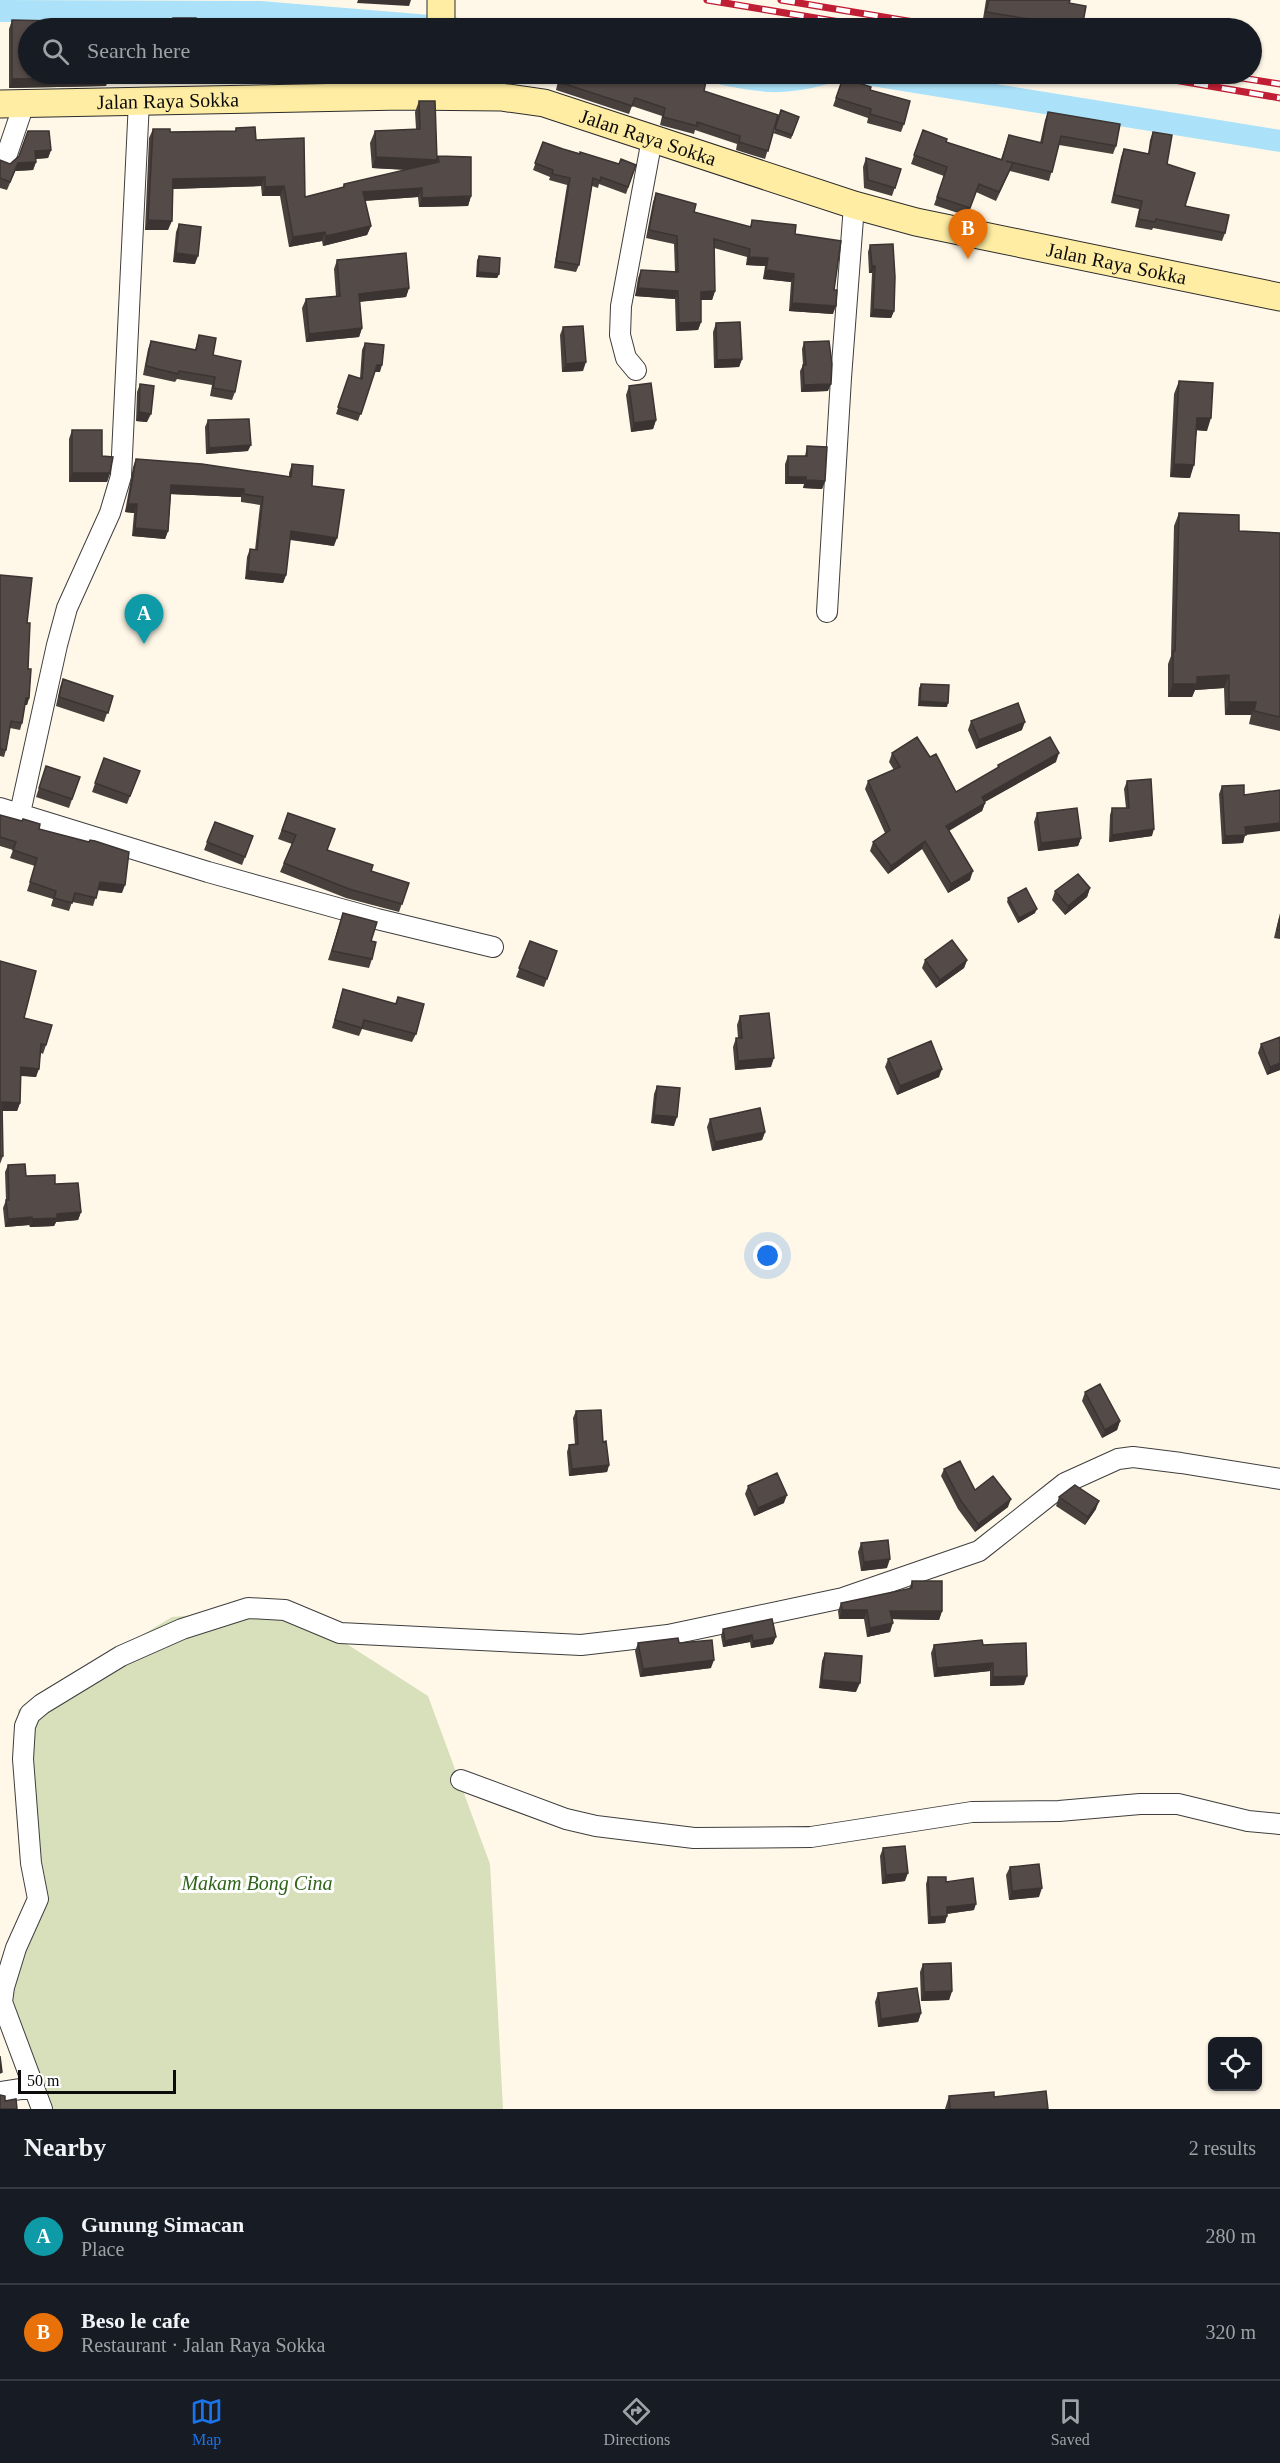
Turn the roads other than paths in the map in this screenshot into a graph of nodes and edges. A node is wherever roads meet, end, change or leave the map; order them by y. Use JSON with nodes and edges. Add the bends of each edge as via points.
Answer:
{"nodes":[{"id":1,"x":441,"y":0,"type":"edge"},
{"id":2,"x":441,"y":18,"type":"edge"},
{"id":3,"x":439,"y":86,"type":"edge"},
{"id":4,"x":139,"y":101,"type":"junction"},
{"id":5,"x":12,"y":104,"type":"edge"},
{"id":6,"x":652,"y":139,"type":"junction"},
{"id":7,"x":5,"y":160,"type":"edge"},
{"id":8,"x":854,"y":205,"type":"junction"},
{"id":9,"x":1280,"y":297,"type":"edge"},
{"id":10,"x":636,"y":370,"type":"dead end"},
{"id":11,"x":827,"y":612,"type":"dead end"},
{"id":12,"x":0,"y":808,"type":"edge"},
{"id":13,"x":20,"y":813,"type":"junction"},
{"id":14,"x":493,"y":947,"type":"dead end"},
{"id":15,"x":1280,"y":1479,"type":"edge"},
{"id":16,"x":460,"y":1780,"type":"dead end"},
{"id":17,"x":1280,"y":1824,"type":"edge"},
{"id":18,"x":34,"y":2087,"type":"junction"},
{"id":19,"x":0,"y":2092,"type":"edge"},
{"id":20,"x":42,"y":2109,"type":"edge"}],
"edges":[{"from":1,"to":2,"type":"main road"},
{"from":3,"to":4,"type":"main road","name":"Jalan Raya Sokka","via":[[402,96]]},
{"from":3,"to":6,"type":"main road","name":"Jalan Raya Sokka","via":[[544,103]]},
{"from":4,"to":5,"type":"main road","name":"Jalan Raya Sokka"},
{"from":4,"to":13,"type":"street","via":[[121,476],[110,513],[67,608]]},
{"from":5,"to":7,"type":"street"},
{"from":6,"to":8,"type":"main road","name":"Jalan Raya Sokka"},
{"from":6,"to":10,"type":"street","via":[[621,306],[620,335],[626,358]]},
{"from":8,"to":9,"type":"main road","name":"Jalan Raya Sokka","via":[[938,227]]},
{"from":8,"to":11,"type":"street"},
{"from":12,"to":13,"type":"street"},
{"from":13,"to":14,"type":"street","via":[[207,872]]},
{"from":15,"to":18,"type":"street","via":[[1181,1463],[1118,1459],[1065,1483],[979,1551],[843,1598],[668,1635],[581,1645],[340,1633],[285,1610],[248,1608],[182,1629],[121,1656],[42,1704],[30,1714],[25,1726],[27,1816],[38,1899],[16,1948],[2,2002]]},
{"from":16,"to":17,"type":"street","via":[[566,1819],[694,1838],[812,1837],[972,1812],[1059,1811],[1140,1804],[1178,1804],[1248,1821]]},
{"from":18,"to":19,"type":"street"},
{"from":18,"to":20,"type":"street"}]}
